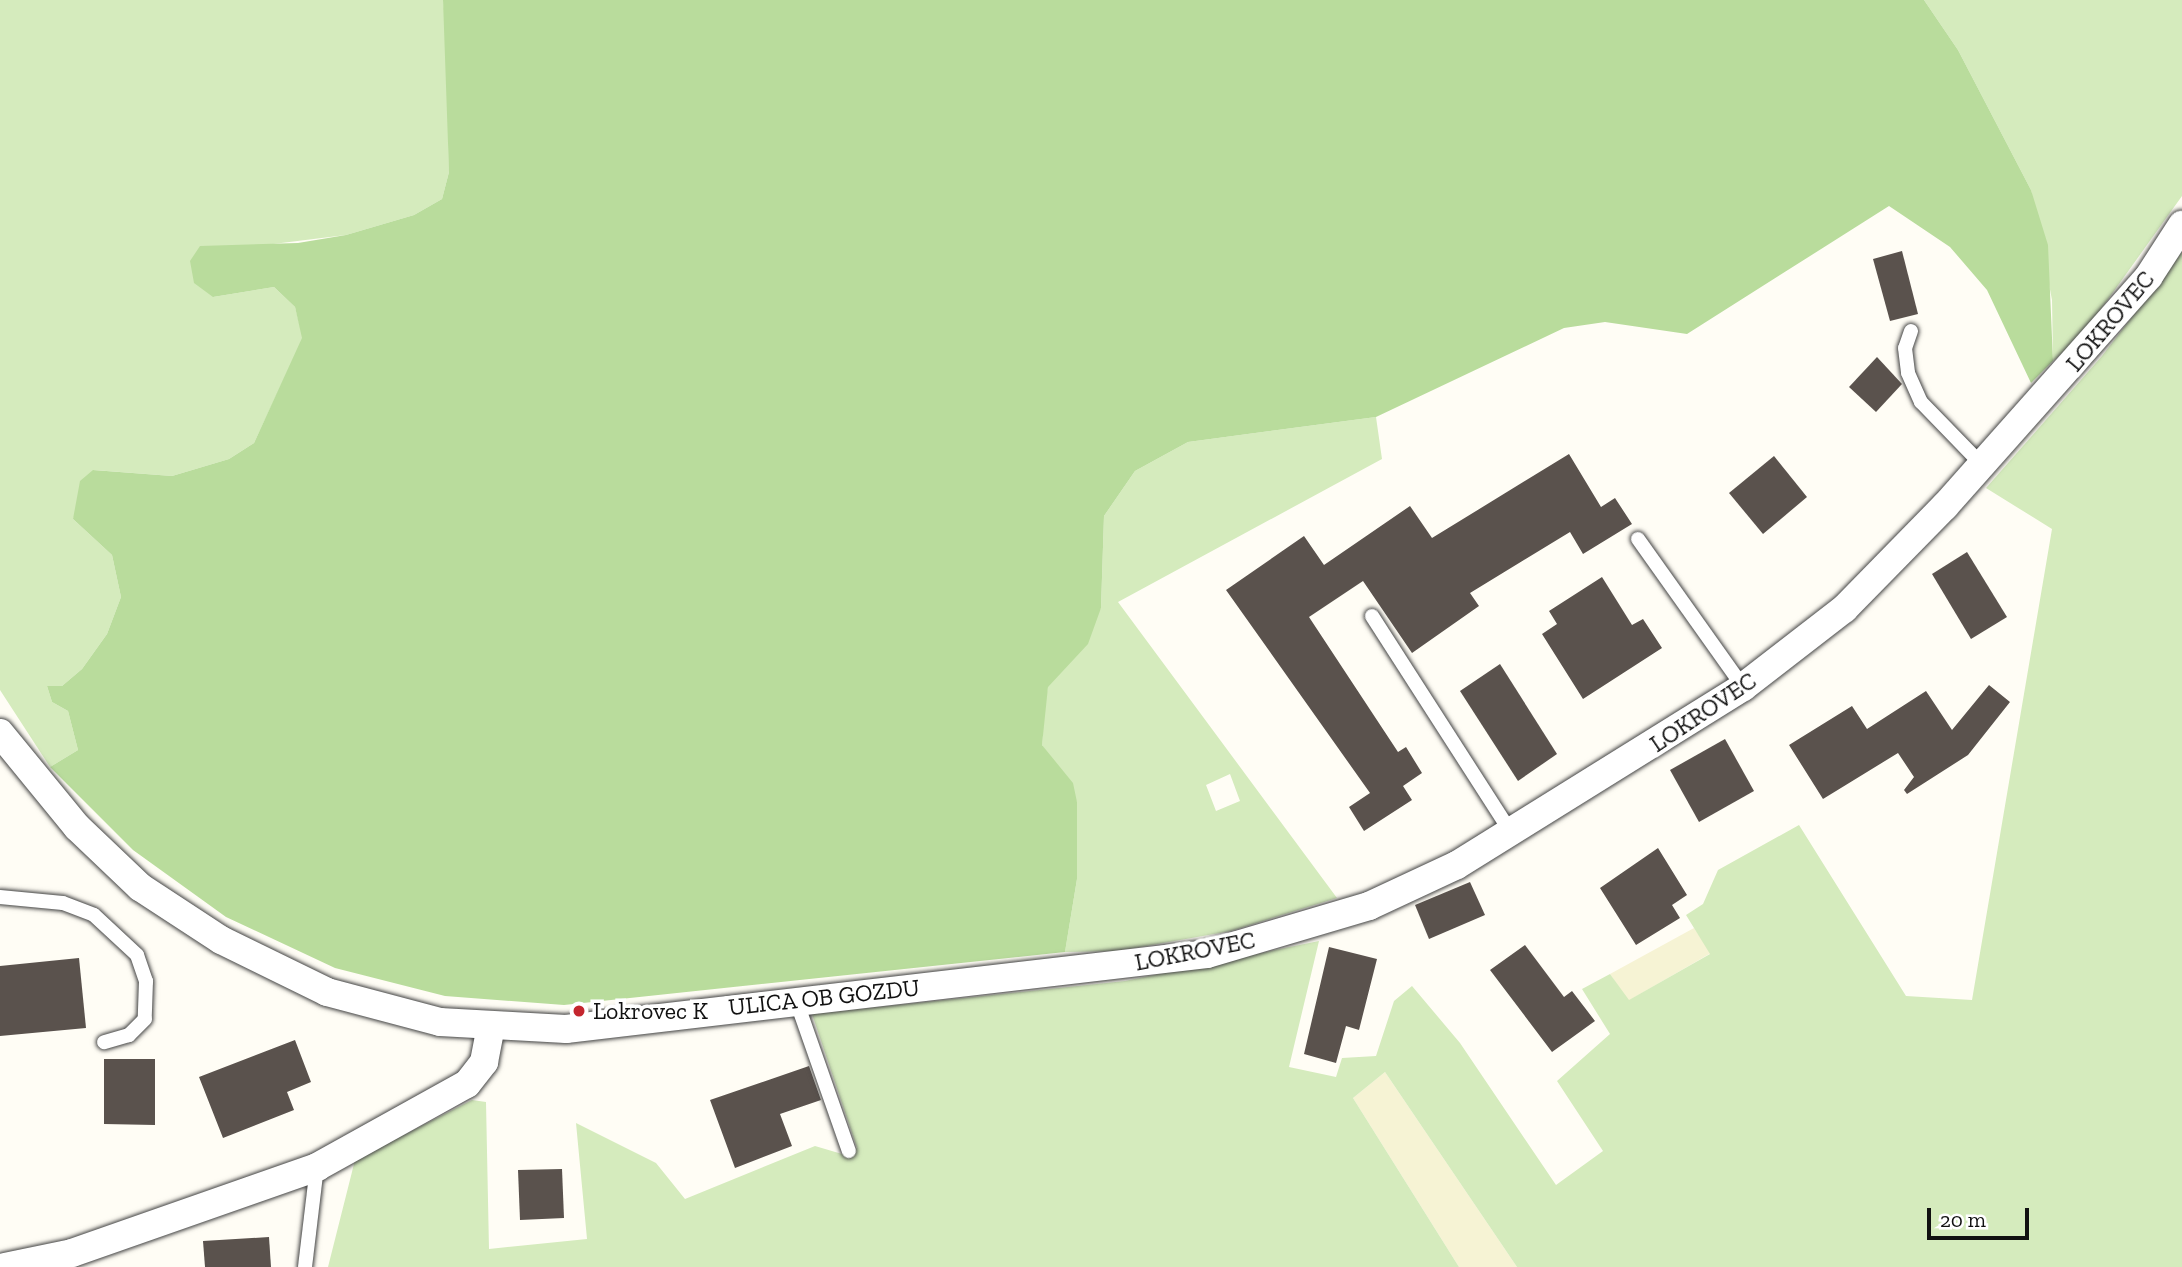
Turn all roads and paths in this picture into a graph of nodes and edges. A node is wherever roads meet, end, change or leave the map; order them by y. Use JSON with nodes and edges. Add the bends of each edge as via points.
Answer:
{"nodes":[{"id":1,"x":2182,"y":225,"type":"edge"},
{"id":2,"x":1911,"y":331,"type":"dead end"},
{"id":3,"x":1982,"y":466,"type":"junction"},
{"id":4,"x":1638,"y":539,"type":"dead end"},
{"id":5,"x":1372,"y":616,"type":"dead end"},
{"id":6,"x":1743,"y":687,"type":"junction"},
{"id":7,"x":0,"y":733,"type":"edge"},
{"id":8,"x":1513,"y":835,"type":"junction"},
{"id":9,"x":0,"y":897,"type":"edge"},
{"id":10,"x":1077,"y":970,"type":"joint"},
{"id":11,"x":796,"y":998,"type":"junction"},
{"id":12,"x":491,"y":1026,"type":"junction"},
{"id":13,"x":104,"y":1042,"type":"dead end"},
{"id":14,"x":849,"y":1151,"type":"dead end"},
{"id":15,"x":317,"y":1167,"type":"junction"},
{"id":16,"x":5,"y":1267,"type":"edge"},
{"id":17,"x":305,"y":1267,"type":"edge"}],
"edges":[{"from":1,"to":3,"type":"street","name":"LOKROVEC","via":[[2149,276]]},
{"from":2,"to":3,"type":"lane","via":[[1905,348],[1908,373],[1921,402]]},
{"from":3,"to":6,"type":"street","name":"LOKROVEC","via":[[1844,609]]},
{"from":4,"to":6,"type":"lane"},
{"from":5,"to":8,"type":"lane"},
{"from":6,"to":8,"type":"street","name":"LOKROVEC"},
{"from":7,"to":12,"type":"street","name":"ULICA OB GOZDU","via":[[77,827],[140,887],[221,940],[327,992],[440,1022]]},
{"from":8,"to":10,"type":"street","name":"LOKROVEC","via":[[1369,906],[1288,932],[1207,954]]},
{"from":9,"to":13,"type":"lane","via":[[63,903],[94,915],[137,955],[146,981],[145,1019],[129,1035]]},
{"from":10,"to":11,"type":"street","name":"ULICA OB GOZDU"},
{"from":11,"to":12,"type":"street","name":"ULICA OB GOZDU","via":[[566,1029]]},
{"from":11,"to":14,"type":"lane"},
{"from":12,"to":15,"type":"street","via":[[484,1062],[467,1084]]},
{"from":15,"to":16,"type":"street","via":[[72,1253]]},
{"from":15,"to":17,"type":"lane"}]}
